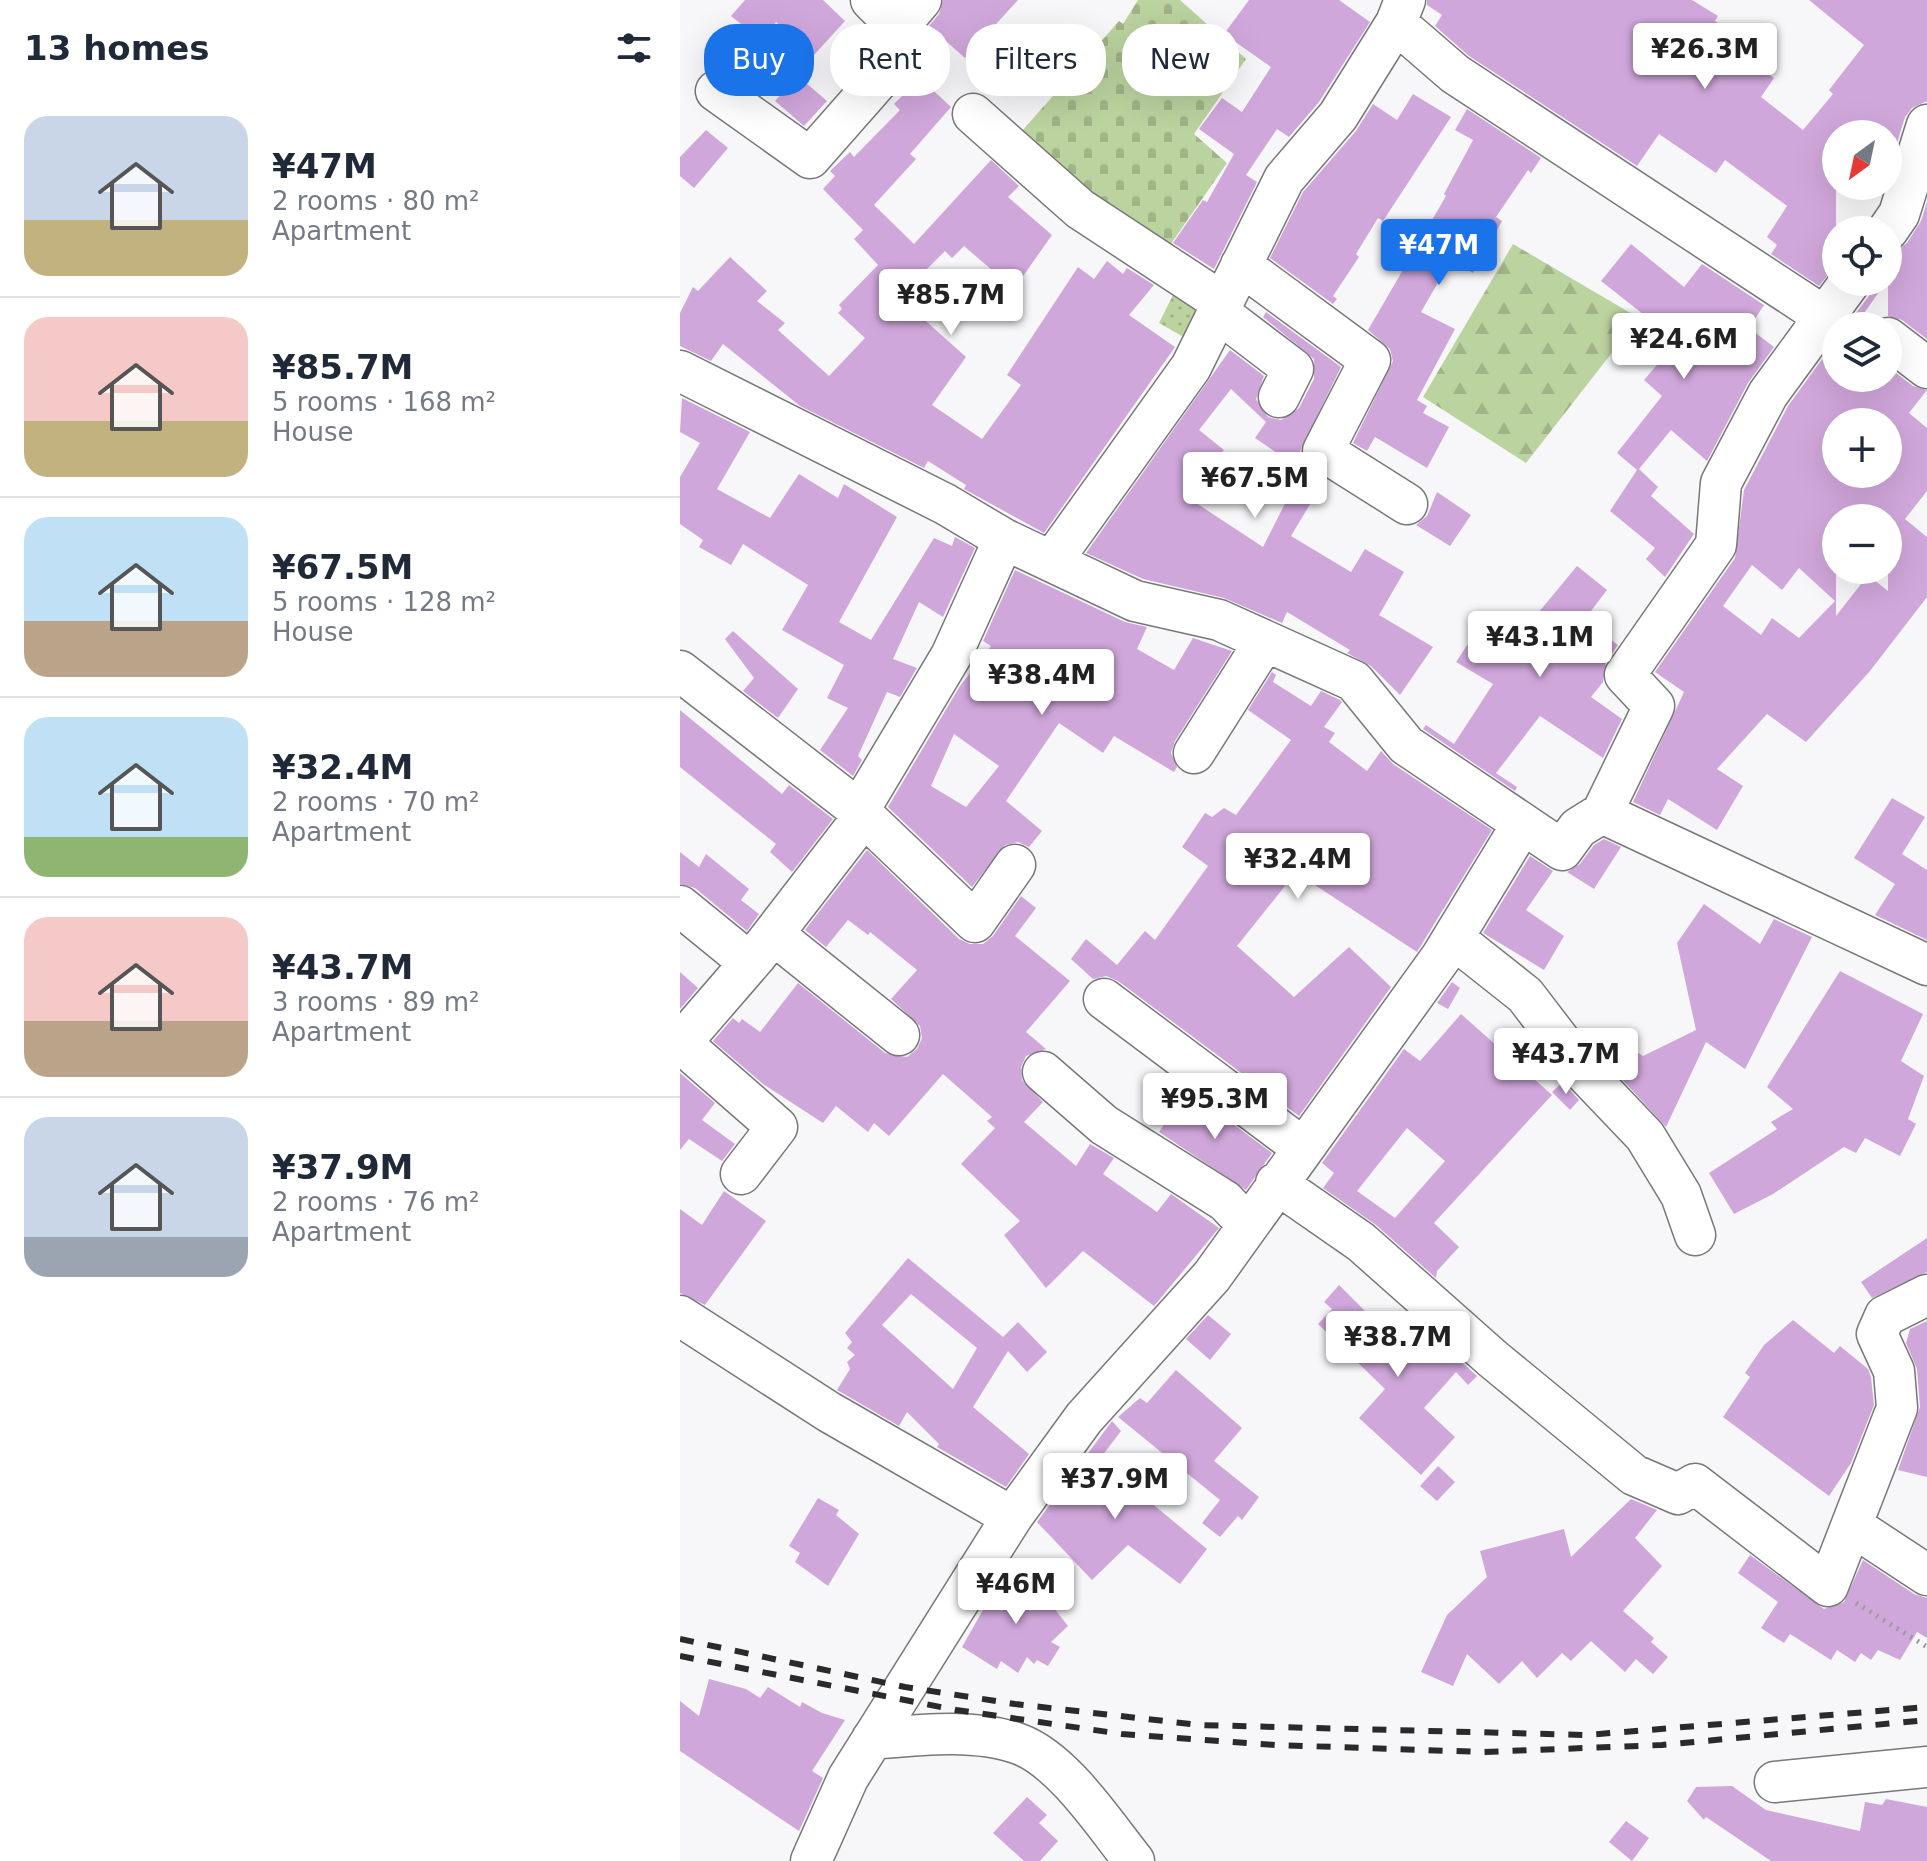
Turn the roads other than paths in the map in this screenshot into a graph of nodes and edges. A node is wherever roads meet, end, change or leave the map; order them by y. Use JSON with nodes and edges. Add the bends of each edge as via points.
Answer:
{"nodes":[{"id":1,"x":897,"y":9,"type":"edge"},
{"id":2,"x":1400,"y":11,"type":"edge"},
{"id":3,"x":723,"y":96,"type":"edge"},
{"id":4,"x":973,"y":114,"type":"dead end"},
{"id":5,"x":1925,"y":139,"type":"edge"},
{"id":6,"x":1898,"y":216,"type":"edge"},
{"id":7,"x":1241,"y":265,"type":"junction"},
{"id":8,"x":1837,"y":299,"type":"edge"},
{"id":9,"x":1221,"y":307,"type":"junction"},
{"id":10,"x":1854,"y":312,"type":"edge"},
{"id":11,"x":1902,"y":349,"type":"edge"},
{"id":12,"x":1927,"y":368,"type":"edge"},
{"id":13,"x":680,"y":371,"type":"edge"},
{"id":14,"x":1279,"y":397,"type":"dead end"},
{"id":15,"x":1407,"y":504,"type":"dead end"},
{"id":16,"x":1004,"y":539,"type":"junction"},
{"id":17,"x":1052,"y":561,"type":"junction"},
{"id":18,"x":1265,"y":641,"type":"junction"},
{"id":19,"x":680,"y":671,"type":"edge"},
{"id":20,"x":1194,"y":753,"type":"dead end"},
{"id":21,"x":862,"y":813,"type":"junction"},
{"id":22,"x":1602,"y":813,"type":"junction"},
{"id":23,"x":1521,"y":826,"type":"junction"},
{"id":24,"x":1015,"y":865,"type":"dead end"},
{"id":25,"x":680,"y":906,"type":"edge"},
{"id":26,"x":1453,"y":938,"type":"junction"},
{"id":27,"x":761,"y":949,"type":"junction"},
{"id":28,"x":1927,"y":965,"type":"edge"},
{"id":29,"x":1104,"y":999,"type":"dead end"},
{"id":30,"x":899,"y":1035,"type":"dead end"},
{"id":31,"x":680,"y":1044,"type":"edge"},
{"id":32,"x":1043,"y":1072,"type":"dead end"},
{"id":33,"x":1303,"y":1148,"type":"junction"},
{"id":34,"x":741,"y":1174,"type":"dead end"},
{"id":35,"x":1276,"y":1183,"type":"junction"},
{"id":36,"x":1247,"y":1224,"type":"junction"},
{"id":37,"x":1695,"y":1235,"type":"dead end"},
{"id":38,"x":1927,"y":1295,"type":"edge"},
{"id":39,"x":680,"y":1316,"type":"edge"},
{"id":40,"x":1912,"y":1412,"type":"edge"},
{"id":41,"x":1012,"y":1517,"type":"junction"},
{"id":42,"x":1854,"y":1527,"type":"junction"},
{"id":43,"x":1927,"y":1575,"type":"edge"},
{"id":44,"x":872,"y":1739,"type":"junction"},
{"id":45,"x":1927,"y":1767,"type":"edge"},
{"id":46,"x":1775,"y":1782,"type":"dead end"},
{"id":47,"x":811,"y":1861,"type":"edge"},
{"id":48,"x":1134,"y":1861,"type":"edge"}],
"edges":[{"from":1,"to":3,"type":"street","via":[[898,58],[810,158]]},
{"from":2,"to":7,"type":"street","via":[[1338,116],[1284,179]]},
{"from":2,"to":8,"type":"street","via":[[1455,74]]},
{"from":4,"to":9,"type":"street","via":[[1080,209]]},
{"from":5,"to":6,"type":"street"},
{"from":7,"to":9,"type":"street"},
{"from":7,"to":15,"type":"street","via":[[1370,360],[1323,451]]},
{"from":8,"to":10,"type":"street"},
{"from":8,"to":22,"type":"street","via":[[1768,394],[1721,483],[1716,545],[1625,675],[1654,706]]},
{"from":9,"to":14,"type":"street","via":[[1293,369]]},
{"from":9,"to":17,"type":"street","via":[[1191,367]]},
{"from":11,"to":12,"type":"street"},
{"from":13,"to":16,"type":"street"},
{"from":16,"to":17,"type":"street"},
{"from":16,"to":21,"type":"street","via":[[951,656]]},
{"from":17,"to":18,"type":"street","via":[[1135,601],[1219,620]]},
{"from":18,"to":20,"type":"street"},
{"from":18,"to":23,"type":"street","via":[[1354,681],[1406,745]]},
{"from":19,"to":21,"type":"street"},
{"from":21,"to":24,"type":"street","via":[[975,922]]},
{"from":21,"to":27,"type":"street"},
{"from":22,"to":23,"type":"street","via":[[1578,828],[1562,850]]},
{"from":22,"to":28,"type":"street"},
{"from":23,"to":26,"type":"street"},
{"from":25,"to":27,"type":"street"},
{"from":26,"to":33,"type":"street"},
{"from":26,"to":37,"type":"street","via":[[1525,995],[1584,1072],[1645,1136],[1681,1195]]},
{"from":27,"to":30,"type":"street"},
{"from":27,"to":31,"type":"street"},
{"from":29,"to":33,"type":"street"},
{"from":31,"to":34,"type":"street","via":[[777,1127]]},
{"from":32,"to":36,"type":"street","via":[[1104,1125],[1225,1201]]},
{"from":33,"to":35,"type":"street"},
{"from":35,"to":36,"type":"street"},
{"from":35,"to":42,"type":"street","via":[[1361,1242],[1634,1475],[1678,1494],[1695,1484],[1828,1586]]},
{"from":36,"to":41,"type":"street","via":[[1212,1276],[1084,1418]]},
{"from":38,"to":40,"type":"street","via":[[1885,1316],[1877,1334]]},
{"from":39,"to":41,"type":"street","via":[[829,1412]]},
{"from":40,"to":42,"type":"street"},
{"from":41,"to":44,"type":"street"},
{"from":42,"to":43,"type":"street"},
{"from":44,"to":47,"type":"street","via":[[848,1778]]},
{"from":44,"to":48,"type":"street","via":[[946,1733],[1019,1744],[1081,1794]]},
{"from":45,"to":46,"type":"street"}]}
